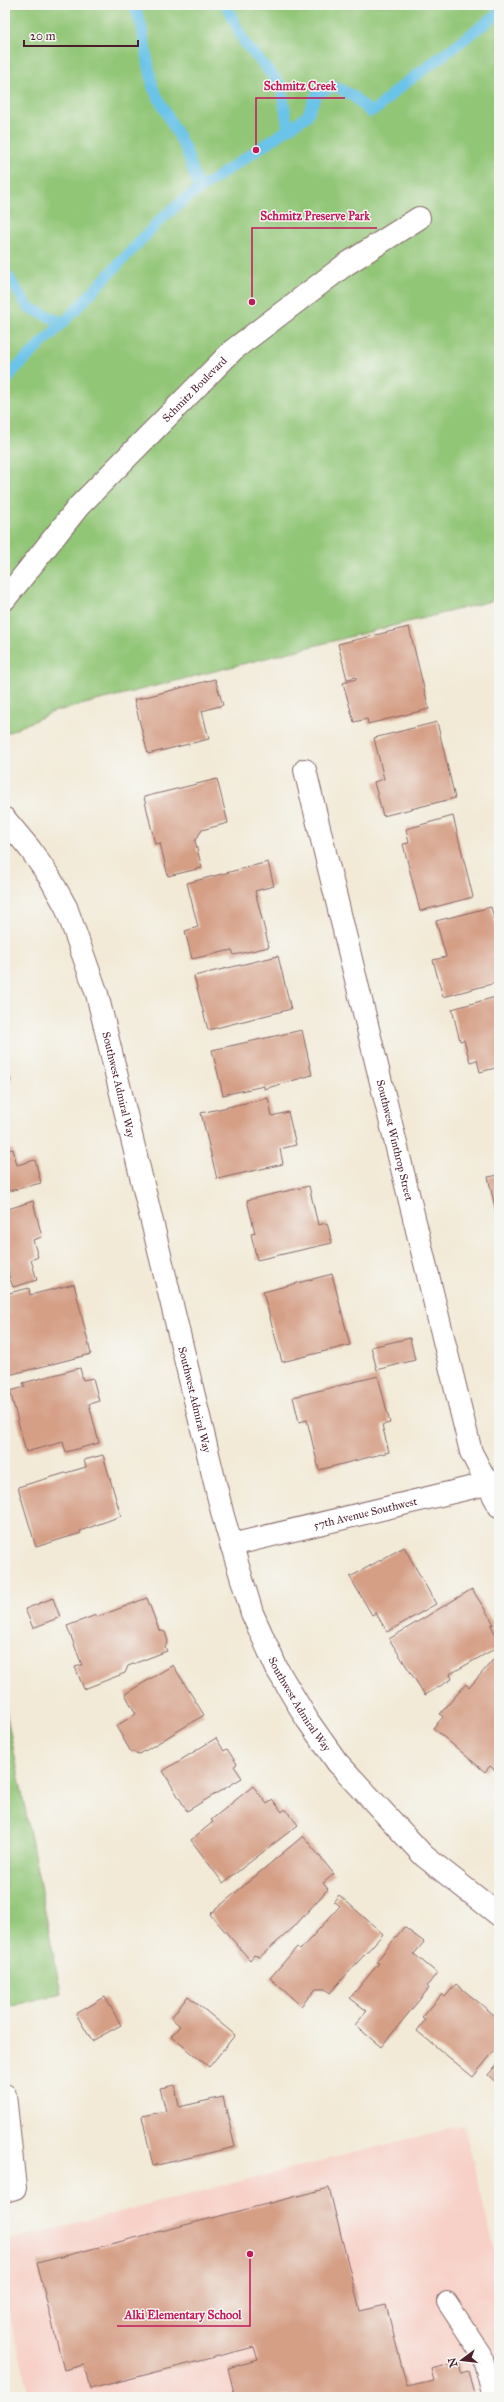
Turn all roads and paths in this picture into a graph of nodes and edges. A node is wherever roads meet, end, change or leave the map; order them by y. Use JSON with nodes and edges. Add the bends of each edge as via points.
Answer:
{"nodes":[{"id":1,"x":419,"y":218,"type":"dead end"},
{"id":2,"x":5,"y":599,"type":"edge"},
{"id":3,"x":305,"y":770,"type":"dead end"},
{"id":4,"x":5,"y":819,"type":"edge"},
{"id":5,"x":493,"y":1482,"type":"edge"},
{"id":6,"x":499,"y":1506,"type":"edge"},
{"id":7,"x":231,"y":1545,"type":"junction"},
{"id":8,"x":499,"y":1915,"type":"edge"},
{"id":9,"x":5,"y":2095,"type":"edge"},
{"id":10,"x":10,"y":2190,"type":"edge"},
{"id":11,"x":447,"y":2302,"type":"dead end"},
{"id":12,"x":493,"y":2397,"type":"edge"}],
"edges":[{"from":1,"to":2,"type":"street","name":"Schmitz Boulevard","via":[[345,265],[233,350],[79,506]]},
{"from":3,"to":5,"type":"street","name":"Southwest Winthrop Street","via":[[471,1452]]},
{"from":4,"to":7,"type":"street","name":"Southwest Admiral Way","via":[[30,849],[66,907],[97,994]]},
{"from":5,"to":6,"type":"street","name":"Southwest Winthrop Street"},
{"from":5,"to":7,"type":"street","name":"57th Avenue Southwest"},
{"from":7,"to":8,"type":"street","name":"Southwest Admiral Way","via":[[252,1613],[277,1669],[308,1721],[333,1756],[377,1808],[424,1856]]},
{"from":9,"to":10,"type":"street"},
{"from":11,"to":12,"type":"lane","via":[[482,2355]]}]}
